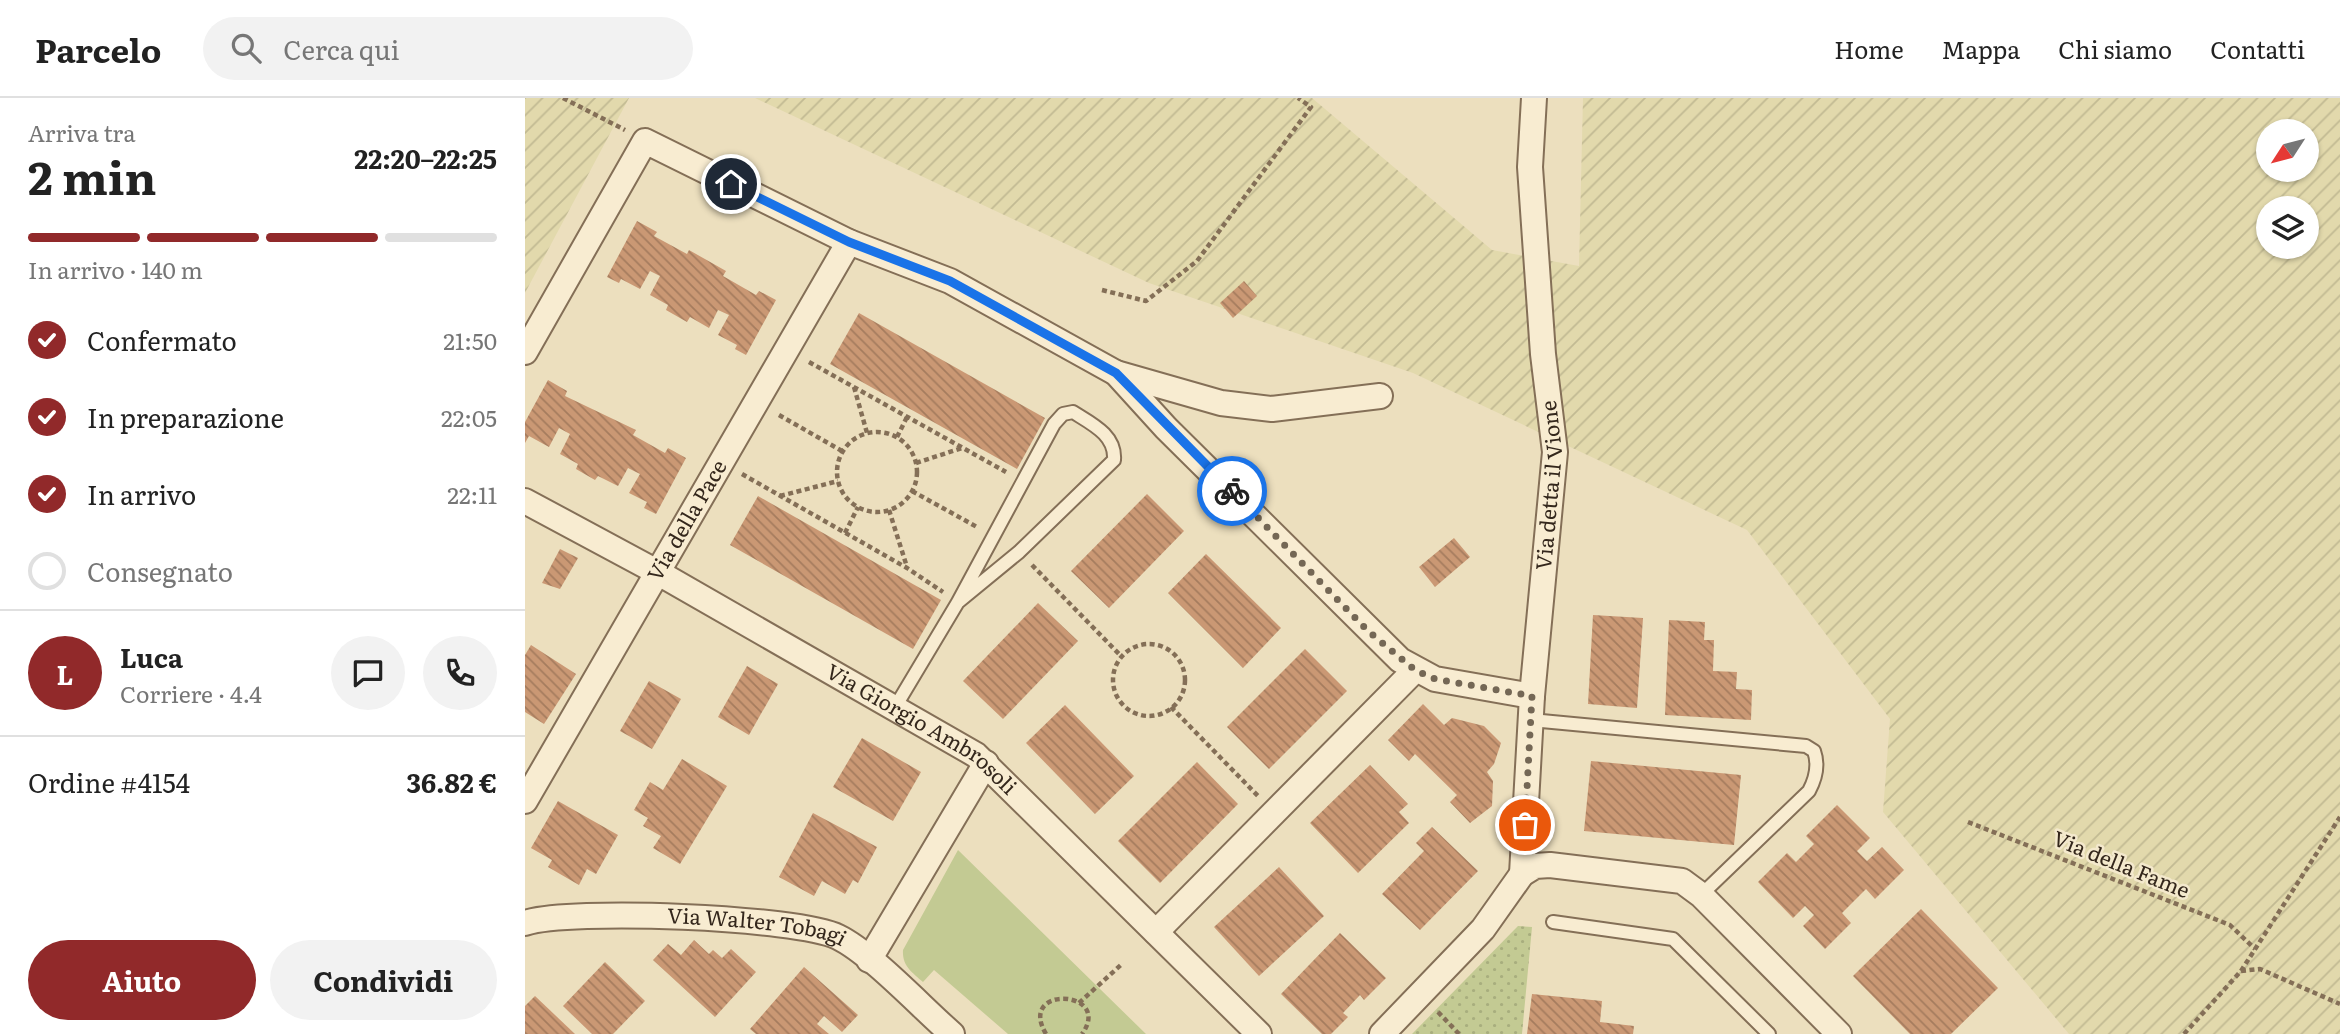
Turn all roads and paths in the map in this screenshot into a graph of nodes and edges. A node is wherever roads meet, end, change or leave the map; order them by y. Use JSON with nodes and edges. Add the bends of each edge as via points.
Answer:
{"nodes":[{"id":1,"x":563,"y":98,"type":"edge"},
{"id":2,"x":1298,"y":98,"type":"edge"},
{"id":3,"x":1534,"y":98,"type":"edge"},
{"id":4,"x":645,"y":141,"type":"junction"},
{"id":5,"x":849,"y":242,"type":"junction"},
{"id":6,"x":1102,"y":290,"type":"dead end"},
{"id":7,"x":786,"y":349,"type":"junction"},
{"id":8,"x":525,"y":352,"type":"edge"},
{"id":9,"x":1116,"y":373,"type":"junction"},
{"id":10,"x":854,"y":387,"type":"junction"},
{"id":11,"x":1380,"y":396,"type":"dead end"},
{"id":12,"x":755,"y":402,"type":"junction"},
{"id":13,"x":907,"y":417,"type":"junction"},
{"id":14,"x":867,"y":433,"type":"junction"},
{"id":15,"x":897,"y":437,"type":"junction"},
{"id":16,"x":962,"y":448,"type":"junction"},
{"id":17,"x":842,"y":451,"type":"junction"},
{"id":18,"x":721,"y":462,"type":"junction"},
{"id":19,"x":916,"y":463,"type":"junction"},
{"id":20,"x":838,"y":481,"type":"junction"},
{"id":21,"x":1022,"y":481,"type":"junction"},
{"id":22,"x":912,"y":491,"type":"junction"},
{"id":23,"x":780,"y":495,"type":"junction"},
{"id":24,"x":525,"y":501,"type":"edge"},
{"id":25,"x":858,"y":507,"type":"junction"},
{"id":26,"x":889,"y":510,"type":"junction"},
{"id":27,"x":845,"y":533,"type":"junction"},
{"id":28,"x":992,"y":537,"type":"junction"},
{"id":29,"x":1019,"y":552,"type":"junction"},
{"id":30,"x":907,"y":568,"type":"junction"},
{"id":31,"x":657,"y":572,"type":"junction"},
{"id":32,"x":958,"y":602,"type":"junction"},
{"id":33,"x":1122,"y":656,"type":"junction"},
{"id":34,"x":1415,"y":670,"type":"junction"},
{"id":35,"x":1171,"y":707,"type":"junction"},
{"id":36,"x":1531,"y":708,"type":"junction"},
{"id":37,"x":894,"y":709,"type":"junction"},
{"id":38,"x":986,"y":763,"type":"junction"},
{"id":39,"x":525,"y":801,"type":"edge"},
{"id":40,"x":1273,"y":811,"type":"junction"},
{"id":41,"x":2340,"y":817,"type":"edge"},
{"id":42,"x":1968,"y":822,"type":"dead end"},
{"id":43,"x":1522,"y":874,"type":"junction"},
{"id":44,"x":1701,"y":895,"type":"junction"},
{"id":45,"x":1553,"y":922,"type":"dead end"},
{"id":46,"x":525,"y":923,"type":"edge"},
{"id":47,"x":1156,"y":932,"type":"junction"},
{"id":48,"x":2255,"y":949,"type":"junction"},
{"id":49,"x":869,"y":960,"type":"junction"},
{"id":50,"x":1123,"y":963,"type":"dead end"},
{"id":51,"x":2241,"y":971,"type":"junction"},
{"id":52,"x":1079,"y":1003,"type":"junction"},
{"id":53,"x":2340,"y":1004,"type":"edge"},
{"id":54,"x":952,"y":1034,"type":"edge"},
{"id":55,"x":1046,"y":1034,"type":"edge"},
{"id":56,"x":1082,"y":1034,"type":"edge"},
{"id":57,"x":1259,"y":1034,"type":"edge"},
{"id":58,"x":1382,"y":1034,"type":"edge"},
{"id":59,"x":1769,"y":1034,"type":"edge"},
{"id":60,"x":1839,"y":1034,"type":"edge"},
{"id":61,"x":2184,"y":1034,"type":"edge"}],
"edges":[{"from":1,"to":4,"type":"path"},
{"from":2,"to":6,"type":"path","via":[[1311,107],[1197,261],[1146,301]]},
{"from":3,"to":36,"type":"street","name":"Via detta il Vione","via":[[1530,167],[1555,452]]},
{"from":4,"to":5,"type":"street"},
{"from":4,"to":8,"type":"street"},
{"from":5,"to":7,"type":"street","name":"Via della Pace"},
{"from":5,"to":9,"type":"street","via":[[950,281]]},
{"from":7,"to":10,"type":"path"},
{"from":7,"to":12,"type":"street","name":"Via della Pace"},
{"from":9,"to":11,"type":"street","via":[[1221,403],[1272,409]]},
{"from":9,"to":34,"type":"street","via":[[1368,631]]},
{"from":10,"to":13,"type":"path"},
{"from":10,"to":14,"type":"path"},
{"from":12,"to":17,"type":"path"},
{"from":12,"to":18,"type":"street","name":"Via della Pace"},
{"from":13,"to":15,"type":"path"},
{"from":13,"to":16,"type":"path"},
{"from":14,"to":15,"type":"path"},
{"from":14,"to":17,"type":"path","via":[[851,440]]},
{"from":15,"to":19,"type":"path"},
{"from":16,"to":19,"type":"path"},
{"from":16,"to":21,"type":"path"},
{"from":17,"to":20,"type":"path"},
{"from":18,"to":23,"type":"path"},
{"from":18,"to":31,"type":"street","name":"Via della Pace"},
{"from":19,"to":22,"type":"path"},
{"from":20,"to":23,"type":"path"},
{"from":20,"to":25,"type":"path","via":[[841,491]]},
{"from":21,"to":28,"type":"lane"},
{"from":21,"to":29,"type":"lane","via":[[1063,414],[1073,412],[1095,425],[1114,451],[1114,460],[1106,469]]},
{"from":22,"to":26,"type":"path"},
{"from":22,"to":28,"type":"path"},
{"from":23,"to":27,"type":"path"},
{"from":24,"to":31,"type":"street","name":"Via Giorgio Ambrosoli"},
{"from":25,"to":26,"type":"path"},
{"from":25,"to":27,"type":"path"},
{"from":26,"to":30,"type":"path"},
{"from":27,"to":30,"type":"path"},
{"from":28,"to":32,"type":"lane"},
{"from":29,"to":32,"type":"lane"},
{"from":29,"to":33,"type":"path"},
{"from":30,"to":32,"type":"path"},
{"from":31,"to":37,"type":"street","name":"Via Giorgio Ambrosoli"},
{"from":31,"to":39,"type":"street","name":"Via della Pace"},
{"from":32,"to":37,"type":"lane"},
{"from":33,"to":35,"type":"path","via":[[1113,684],[1123,705],[1144,716]]},
{"from":33,"to":35,"type":"path","via":[[1147,644],[1178,659],[1184,682]]},
{"from":34,"to":36,"type":"street"},
{"from":34,"to":40,"type":"street"},
{"from":35,"to":40,"type":"path"},
{"from":36,"to":43,"type":"street","name":"Via detta il Vione"},
{"from":36,"to":44,"type":"lane","via":[[1807,746],[1814,751],[1816,779],[1808,791]]},
{"from":37,"to":38,"type":"street","name":"Via Giorgio Ambrosoli","via":[[959,743]]},
{"from":38,"to":47,"type":"street","name":"Via Giorgio Ambrosoli"},
{"from":38,"to":49,"type":"street"},
{"from":40,"to":47,"type":"street"},
{"from":41,"to":48,"type":"path"},
{"from":42,"to":48,"type":"path","name":"Via della Fame","via":[[2230,925]]},
{"from":43,"to":44,"type":"street","via":[[1535,866],[1577,868],[1682,881]]},
{"from":43,"to":58,"type":"street","via":[[1483,929]]},
{"from":44,"to":60,"type":"street"},
{"from":45,"to":59,"type":"lane","via":[[1673,939]]},
{"from":46,"to":49,"type":"street","name":"Via Walter Tobagi","via":[[581,915],[749,922],[825,931]]},
{"from":47,"to":57,"type":"street","name":"Via Giorgio Ambrosoli"},
{"from":48,"to":51,"type":"path"},
{"from":49,"to":54,"type":"street","name":"Via Walter Tobagi"},
{"from":50,"to":52,"type":"path"},
{"from":51,"to":53,"type":"path","via":[[2260,969]]},
{"from":51,"to":61,"type":"path"},
{"from":52,"to":55,"type":"path","via":[[1064,996],[1049,1002],[1041,1015]]},
{"from":52,"to":56,"type":"path","via":[[1087,1014]]}]}
